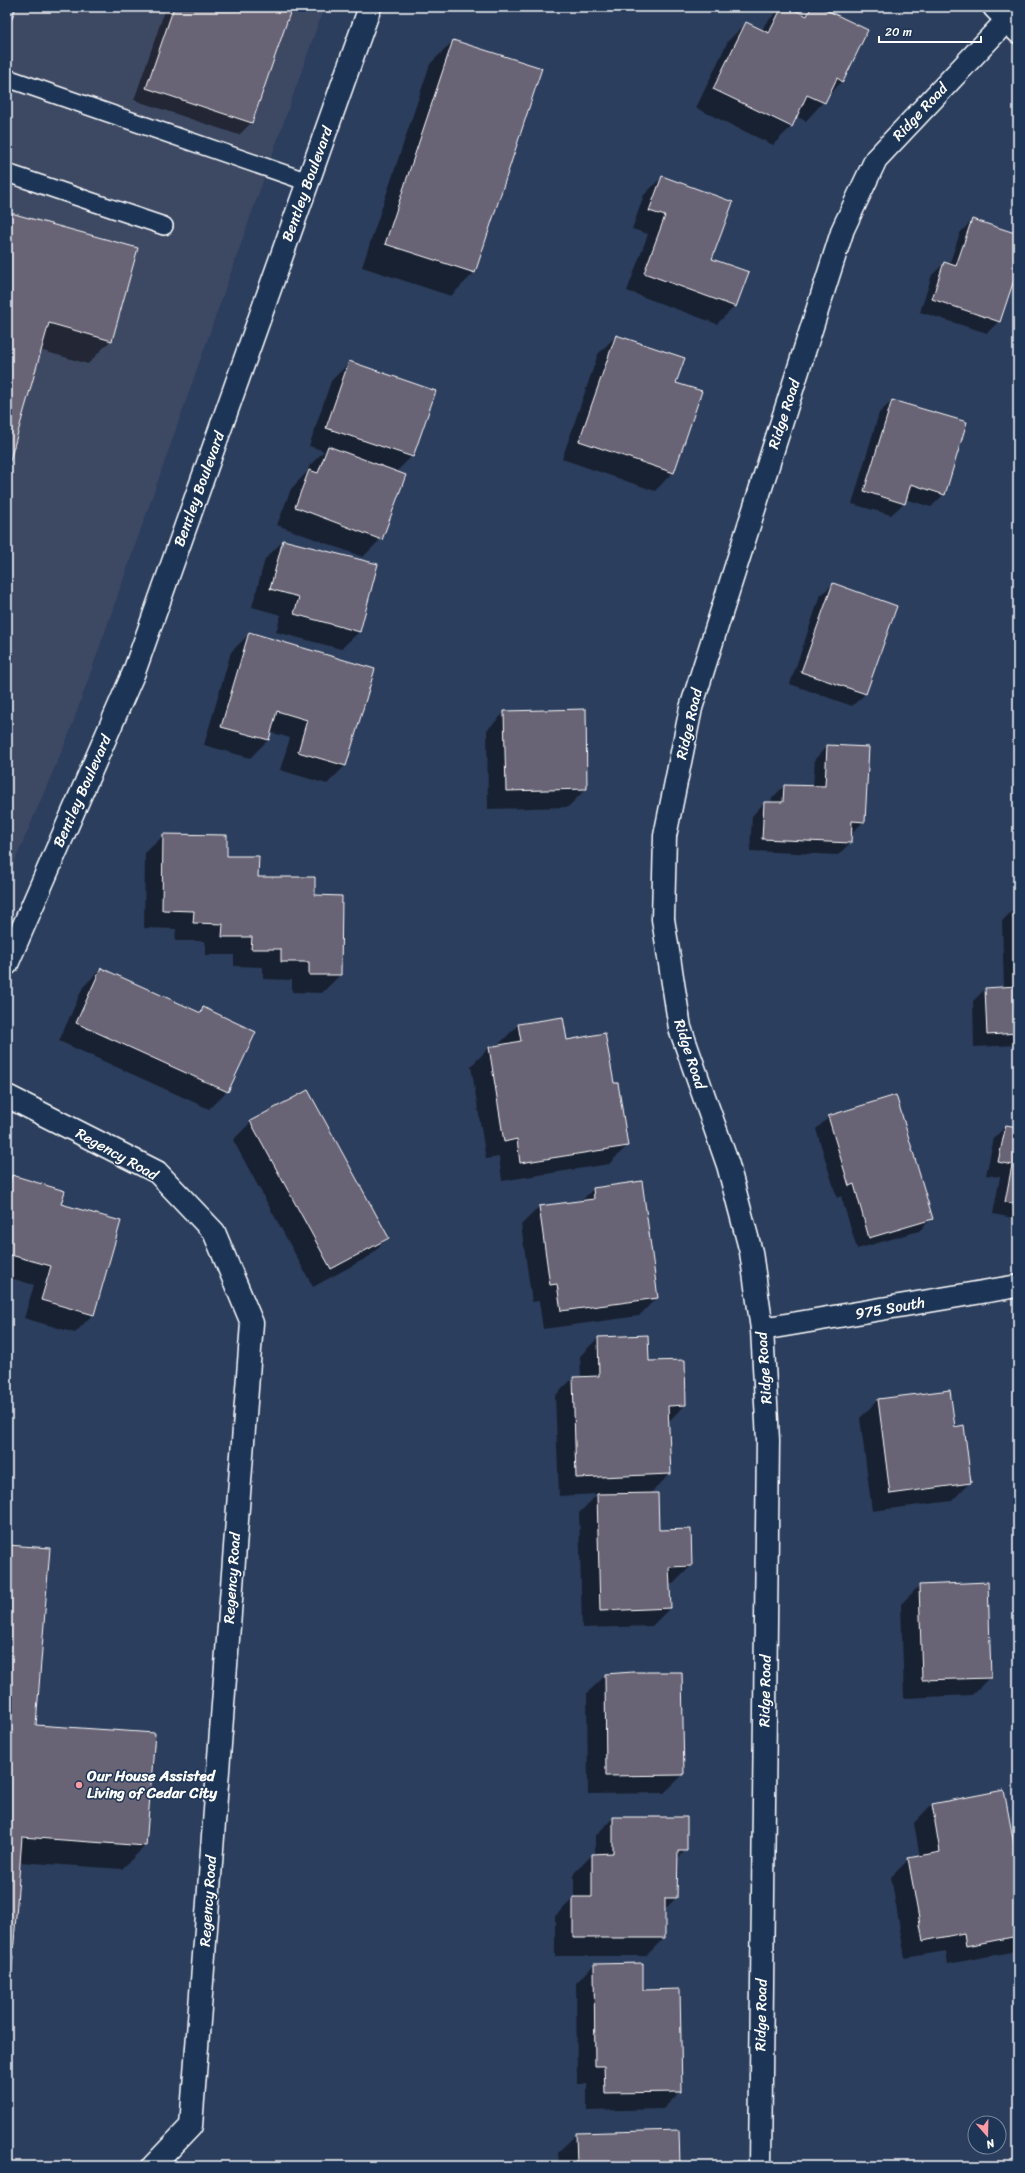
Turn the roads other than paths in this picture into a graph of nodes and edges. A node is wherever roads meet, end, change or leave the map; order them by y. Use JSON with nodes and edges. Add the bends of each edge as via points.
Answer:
{"nodes":[{"id":1,"x":370,"y":7,"type":"edge"},
{"id":2,"x":1006,"y":20,"type":"edge"},
{"id":3,"x":7,"y":78,"type":"edge"},
{"id":4,"x":7,"y":173,"type":"edge"},
{"id":5,"x":308,"y":182,"type":"junction"},
{"id":6,"x":164,"y":226,"type":"dead end"},
{"id":7,"x":7,"y":964,"type":"edge"},
{"id":8,"x":7,"y":1096,"type":"edge"},
{"id":9,"x":1018,"y":1286,"type":"edge"},
{"id":10,"x":762,"y":1329,"type":"junction"},
{"id":11,"x":153,"y":2166,"type":"edge"},
{"id":12,"x":760,"y":2166,"type":"edge"}],
"edges":[{"from":1,"to":5,"type":"street","name":"Bentley Boulevard"},
{"from":2,"to":10,"type":"street","name":"Ridge Road","via":[[876,160],[843,229],[691,708],[665,836],[663,920],[680,1028],[728,1165],[751,1252]]},
{"from":3,"to":5,"type":"lane"},
{"from":4,"to":6,"type":"lane"},
{"from":5,"to":7,"type":"street","name":"Bentley Boulevard","via":[[134,672]]},
{"from":8,"to":11,"type":"street","name":"Regency Road","via":[[157,1172],[214,1232],[252,1323],[191,2126]]},
{"from":9,"to":10,"type":"street","name":"975 South"},
{"from":10,"to":12,"type":"street","name":"Ridge Road","via":[[768,1440]]}]}
